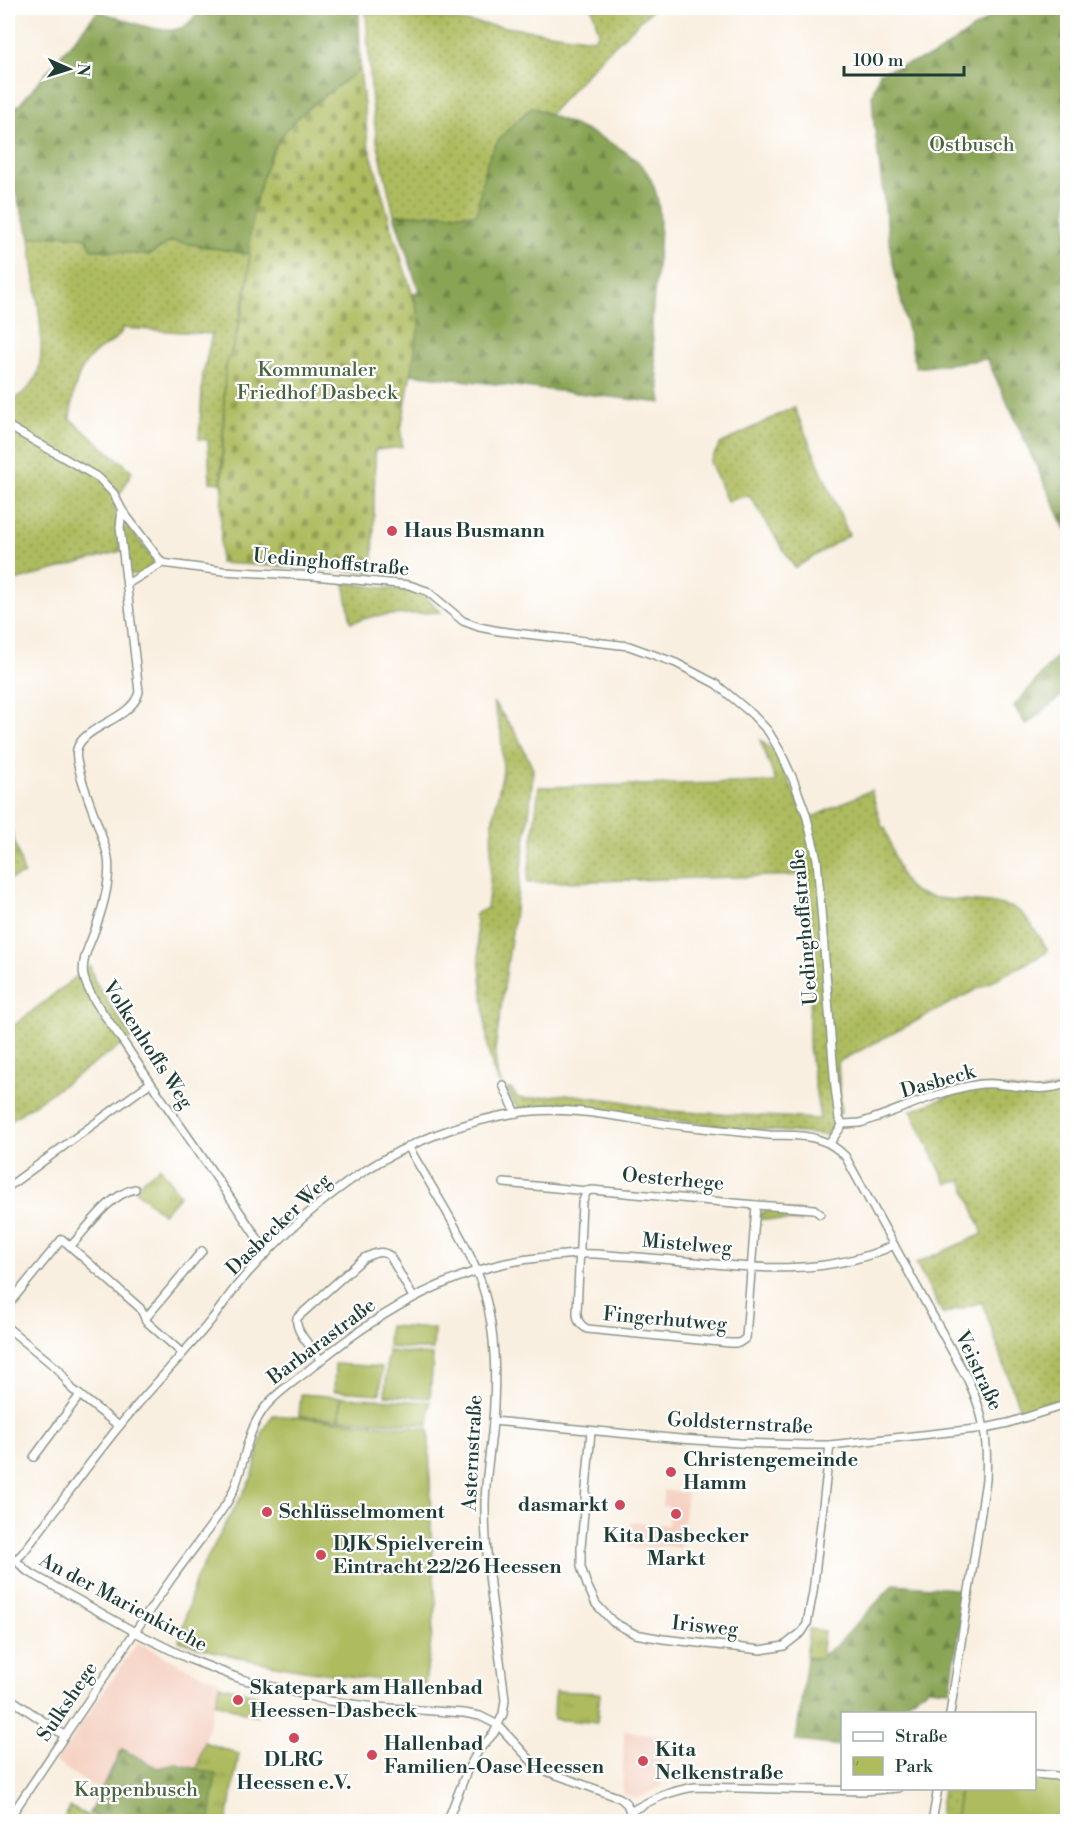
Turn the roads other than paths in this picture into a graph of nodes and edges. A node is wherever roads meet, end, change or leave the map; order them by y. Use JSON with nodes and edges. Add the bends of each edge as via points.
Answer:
{"nodes":[{"id":1,"x":8,"y":426,"type":"edge"},
{"id":2,"x":122,"y":510,"type":"junction"},
{"id":3,"x":162,"y":563,"type":"junction"},
{"id":4,"x":127,"y":584,"type":"junction"},
{"id":5,"x":150,"y":1083,"type":"junction"},
{"id":6,"x":1068,"y":1083,"type":"edge"},
{"id":7,"x":503,"y":1085,"type":"dead end"},
{"id":8,"x":516,"y":1113,"type":"junction"},
{"id":9,"x":843,"y":1124,"type":"junction"},
{"id":10,"x":830,"y":1143,"type":"junction"},
{"id":11,"x":408,"y":1146,"type":"junction"},
{"id":12,"x":504,"y":1183,"type":"dead end"},
{"id":13,"x":8,"y":1186,"type":"edge"},
{"id":14,"x":135,"y":1189,"type":"dead end"},
{"id":15,"x":586,"y":1191,"type":"junction"},
{"id":16,"x":756,"y":1205,"type":"junction"},
{"id":17,"x":820,"y":1214,"type":"dead end"},
{"id":18,"x":894,"y":1245,"type":"junction"},
{"id":19,"x":71,"y":1246,"type":"junction"},
{"id":20,"x":202,"y":1251,"type":"dead end"},
{"id":21,"x":267,"y":1253,"type":"junction"},
{"id":22,"x":579,"y":1254,"type":"junction"},
{"id":23,"x":752,"y":1267,"type":"junction"},
{"id":24,"x":476,"y":1271,"type":"junction"},
{"id":25,"x":413,"y":1297,"type":"junction"},
{"id":26,"x":8,"y":1305,"type":"edge"},
{"id":27,"x":145,"y":1318,"type":"junction"},
{"id":28,"x":8,"y":1328,"type":"edge"},
{"id":29,"x":182,"y":1353,"type":"junction"},
{"id":30,"x":321,"y":1360,"type":"junction"},
{"id":31,"x":80,"y":1395,"type":"junction"},
{"id":32,"x":1068,"y":1404,"type":"edge"},
{"id":33,"x":493,"y":1421,"type":"junction"},
{"id":34,"x":119,"y":1426,"type":"junction"},
{"id":35,"x":985,"y":1428,"type":"junction"},
{"id":36,"x":591,"y":1431,"type":"junction"},
{"id":37,"x":830,"y":1445,"type":"junction"},
{"id":38,"x":34,"y":1457,"type":"dead end"},
{"id":39,"x":8,"y":1553,"type":"edge"},
{"id":40,"x":15,"y":1560,"type":"junction"},
{"id":41,"x":8,"y":1567,"type":"edge"},
{"id":42,"x":135,"y":1632,"type":"junction"},
{"id":43,"x":8,"y":1697,"type":"edge"},
{"id":44,"x":950,"y":1712,"type":"edge"},
{"id":45,"x":498,"y":1725,"type":"junction"},
{"id":46,"x":65,"y":1736,"type":"junction"},
{"id":47,"x":1036,"y":1774,"type":"edge"},
{"id":48,"x":1068,"y":1777,"type":"edge"},
{"id":49,"x":875,"y":1790,"type":"edge"},
{"id":50,"x":938,"y":1790,"type":"edge"},
{"id":51,"x":630,"y":1812,"type":"junction"},
{"id":52,"x":8,"y":1820,"type":"edge"},
{"id":53,"x":447,"y":1821,"type":"edge"},
{"id":54,"x":630,"y":1821,"type":"edge"},
{"id":55,"x":932,"y":1821,"type":"edge"}],
"edges":[{"from":1,"to":2,"type":"street","via":[[99,477]]},
{"from":2,"to":3,"type":"street"},
{"from":2,"to":4,"type":"street","via":[[120,527]]},
{"from":3,"to":4,"type":"street"},
{"from":3,"to":9,"type":"street","name":"Uedinghoffstraße","via":[[409,585],[427,591],[454,614],[479,627],[629,646],[676,663],[716,684],[768,730],[789,769],[806,814],[817,859],[835,1087]]},
{"from":4,"to":5,"type":"street","name":"Volkenhoffs Weg","via":[[137,700],[81,741],[77,750],[78,767],[109,864],[104,902],[84,970],[95,999]]},
{"from":5,"to":13,"type":"street"},
{"from":5,"to":21,"type":"street","name":"Volkenhoffs Weg"},
{"from":6,"to":9,"type":"street","name":"Dasbeck","via":[[1035,1089],[978,1084],[860,1124]]},
{"from":7,"to":8,"type":"street"},
{"from":8,"to":10,"type":"street","name":"Dasbecker Weg","via":[[566,1110],[726,1131],[808,1137]]},
{"from":8,"to":11,"type":"street","name":"Dasbecker Weg","via":[[452,1128]]},
{"from":9,"to":10,"type":"street"},
{"from":10,"to":18,"type":"street","name":"Veistraße","via":[[845,1156]]},
{"from":11,"to":21,"type":"street","name":"Dasbecker Weg","via":[[374,1163],[323,1200]]},
{"from":11,"to":24,"type":"street","name":"Asternstraße"},
{"from":12,"to":15,"type":"street","name":"Oesterhege"},
{"from":14,"to":19,"type":"street","via":[[110,1202]]},
{"from":15,"to":16,"type":"street","name":"Oesterhege"},
{"from":15,"to":22,"type":"street"},
{"from":16,"to":17,"type":"street","name":"Oesterhege","via":[[814,1209]]},
{"from":16,"to":23,"type":"street"},
{"from":18,"to":23,"type":"street","name":"Mistelweg","via":[[837,1264]]},
{"from":18,"to":35,"type":"street","name":"Veistraße","via":[[968,1380]]},
{"from":19,"to":26,"type":"street","via":[[62,1239]]},
{"from":19,"to":27,"type":"street","via":[[140,1308]]},
{"from":20,"to":27,"type":"street"},
{"from":21,"to":29,"type":"street","name":"Dasbecker Weg"},
{"from":22,"to":23,"type":"street","name":"Mistelweg"},
{"from":22,"to":23,"type":"street","name":"Fingerhutweg","via":[[577,1318],[587,1329],[730,1343],[742,1341],[747,1333]]},
{"from":22,"to":24,"type":"street","name":"Mistelweg","via":[[521,1260]]},
{"from":24,"to":25,"type":"street","name":"Barbarastraße"},
{"from":24,"to":33,"type":"street","name":"Asternstraße","via":[[494,1338]]},
{"from":25,"to":30,"type":"street","name":"Barbarastraße"},
{"from":25,"to":30,"type":"street","via":[[387,1253],[364,1258],[297,1318],[298,1329]]},
{"from":27,"to":29,"type":"street"},
{"from":28,"to":31,"type":"street","via":[[58,1370]]},
{"from":29,"to":34,"type":"street","name":"Dasbecker Weg"},
{"from":30,"to":42,"type":"street","name":"Barbarastraße","via":[[264,1408],[252,1431],[235,1491]]},
{"from":31,"to":34,"type":"street"},
{"from":31,"to":38,"type":"street"},
{"from":32,"to":35,"type":"street"},
{"from":33,"to":36,"type":"street","name":"Goldsternstraße"},
{"from":33,"to":45,"type":"street","name":"Asternstraße","via":[[485,1506],[489,1577],[506,1700]]},
{"from":34,"to":40,"type":"street","name":"Dasbecker Weg"},
{"from":35,"to":37,"type":"street","name":"Goldsternstraße"},
{"from":35,"to":44,"type":"street","name":"Veistraße","via":[[986,1480]]},
{"from":36,"to":37,"type":"street","name":"Goldsternstraße","via":[[739,1443]]},
{"from":36,"to":37,"type":"street","name":"Irisweg","via":[[581,1567],[597,1604],[613,1622],[634,1634],[761,1650],[784,1646],[807,1624]]},
{"from":39,"to":40,"type":"street","name":"An der Marienkirche"},
{"from":40,"to":41,"type":"street","name":"Dasbecker Weg"},
{"from":40,"to":42,"type":"street","name":"An der Marienkirche","via":[[27,1571]]},
{"from":42,"to":45,"type":"street","name":"An der Marienkirche","via":[[189,1659],[276,1689],[358,1705],[464,1713]]},
{"from":42,"to":46,"type":"street","name":"Sulkshege"},
{"from":43,"to":46,"type":"street"},
{"from":45,"to":51,"type":"street","via":[[534,1764],[620,1798]]},
{"from":45,"to":53,"type":"street","via":[[472,1761]]},
{"from":46,"to":52,"type":"street","name":"Sulkshege"},
{"from":47,"to":48,"type":"street"},
{"from":49,"to":51,"type":"street","via":[[695,1787],[663,1794]]},
{"from":50,"to":55,"type":"street"},
{"from":51,"to":54,"type":"street"}]}
